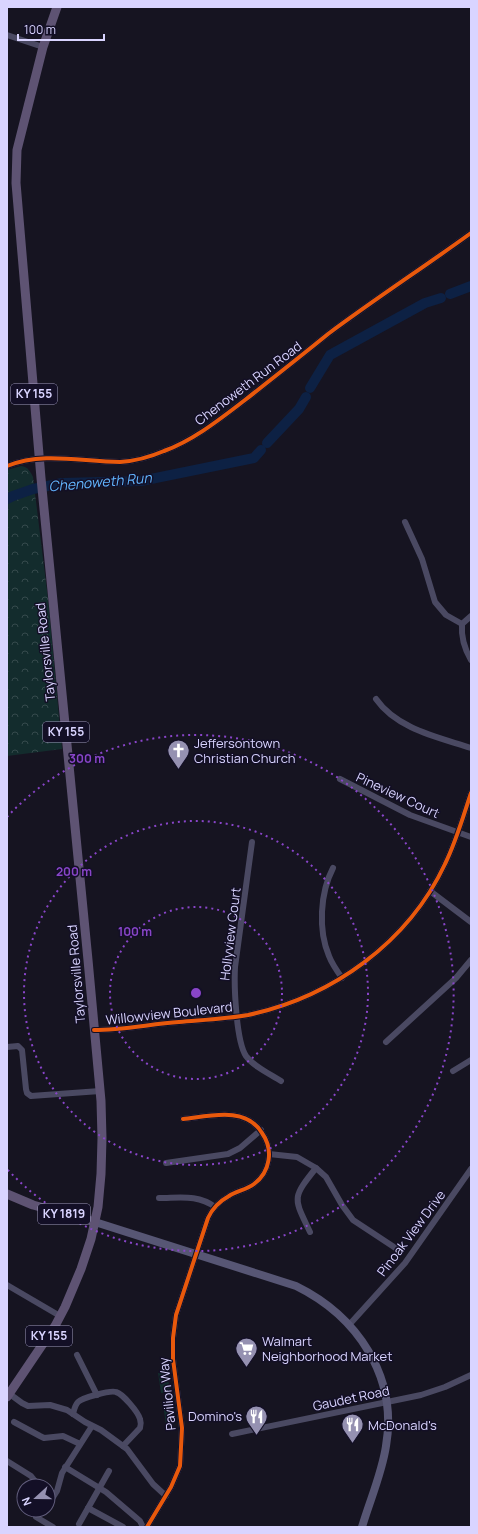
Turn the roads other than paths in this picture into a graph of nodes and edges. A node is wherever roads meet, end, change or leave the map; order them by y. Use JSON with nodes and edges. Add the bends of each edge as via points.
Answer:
{"nodes":[{"id":1,"x":57,"y":7,"type":"edge"},
{"id":2,"x":7,"y":35,"type":"edge"},
{"id":3,"x":43,"y":47,"type":"junction"},
{"id":4,"x":10,"y":165,"type":"edge"},
{"id":5,"x":471,"y":233,"type":"edge"},
{"id":6,"x":39,"y":458,"type":"junction"},
{"id":7,"x":7,"y":466,"type":"edge"},
{"id":8,"x":405,"y":522,"type":"dead end"},
{"id":9,"x":471,"y":616,"type":"edge"},
{"id":10,"x":462,"y":624,"type":"junction"},
{"id":11,"x":471,"y":660,"type":"edge"},
{"id":12,"x":376,"y":699,"type":"dead end"},
{"id":13,"x":471,"y":748,"type":"edge"},
{"id":14,"x":340,"y":779,"type":"dead end"},
{"id":15,"x":471,"y":793,"type":"edge"},
{"id":16,"x":458,"y":832,"type":"junction"},
{"id":17,"x":471,"y":837,"type":"edge"},
{"id":18,"x":252,"y":842,"type":"dead end"},
{"id":19,"x":333,"y":868,"type":"dead end"},
{"id":20,"x":430,"y":891,"type":"junction"},
{"id":21,"x":471,"y":922,"type":"edge"},
{"id":22,"x":471,"y":960,"type":"edge"},
{"id":23,"x":342,"y":978,"type":"junction"},
{"id":24,"x":238,"y":1016,"type":"junction"},
{"id":25,"x":94,"y":1030,"type":"junction"},
{"id":26,"x":386,"y":1042,"type":"dead end"},
{"id":27,"x":7,"y":1047,"type":"edge"},
{"id":28,"x":471,"y":1060,"type":"edge"},
{"id":29,"x":453,"y":1071,"type":"dead end"},
{"id":30,"x":281,"y":1081,"type":"dead end"},
{"id":31,"x":100,"y":1091,"type":"junction"},
{"id":32,"x":183,"y":1119,"type":"dead end"},
{"id":33,"x":261,"y":1130,"type":"junction"},
{"id":34,"x":270,"y":1154,"type":"junction"},
{"id":35,"x":166,"y":1162,"type":"dead end"},
{"id":36,"x":316,"y":1168,"type":"junction"},
{"id":37,"x":471,"y":1169,"type":"edge"},
{"id":38,"x":7,"y":1194,"type":"edge"},
{"id":39,"x":159,"y":1198,"type":"dead end"},
{"id":40,"x":215,"y":1207,"type":"junction"},
{"id":41,"x":95,"y":1222,"type":"junction"},
{"id":42,"x":310,"y":1232,"type":"dead end"},
{"id":43,"x":400,"y":1251,"type":"dead end"},
{"id":44,"x":196,"y":1254,"type":"junction"},
{"id":45,"x":7,"y":1285,"type":"edge"},
{"id":46,"x":60,"y":1316,"type":"junction"},
{"id":47,"x":349,"y":1325,"type":"junction"},
{"id":48,"x":77,"y":1355,"type":"dead end"},
{"id":49,"x":471,"y":1375,"type":"edge"},
{"id":50,"x":8,"y":1394,"type":"edge"},
{"id":51,"x":97,"y":1395,"type":"junction"},
{"id":52,"x":387,"y":1401,"type":"junction"},
{"id":53,"x":73,"y":1414,"type":"junction"},
{"id":54,"x":14,"y":1422,"type":"dead end"},
{"id":55,"x":92,"y":1426,"type":"junction"},
{"id":56,"x":232,"y":1434,"type":"dead end"},
{"id":57,"x":80,"y":1444,"type":"junction"},
{"id":58,"x":123,"y":1446,"type":"junction"},
{"id":59,"x":7,"y":1461,"type":"edge"},
{"id":60,"x":65,"y":1467,"type":"junction"},
{"id":61,"x":109,"y":1471,"type":"dead end"},
{"id":62,"x":33,"y":1478,"type":"edge"},
{"id":63,"x":100,"y":1488,"type":"junction"},
{"id":64,"x":56,"y":1492,"type":"edge"},
{"id":65,"x":166,"y":1496,"type":"junction"},
{"id":66,"x":88,"y":1508,"type":"junction"},
{"id":67,"x":38,"y":1518,"type":"edge"},
{"id":68,"x":79,"y":1524,"type":"dead end"},
{"id":69,"x":53,"y":1527,"type":"edge"},
{"id":70,"x":123,"y":1527,"type":"edge"},
{"id":71,"x":143,"y":1527,"type":"edge"},
{"id":72,"x":147,"y":1527,"type":"edge"},
{"id":73,"x":362,"y":1527,"type":"edge"}],
"edges":[{"from":1,"to":3,"type":"main road","name":"Taylorsville Road","number":"KY 155"},
{"from":2,"to":3,"type":"street"},
{"from":3,"to":4,"type":"main road","name":"Taylorsville Road","number":"KY 155","via":[[17,150]]},
{"from":4,"to":6,"type":"main road","name":"Taylorsville Road","number":"KY 155","via":[[17,208]]},
{"from":5,"to":6,"type":"street","name":"Chenoweth Run Road","via":[[330,333],[229,413],[181,444],[150,456],[126,461]]},
{"from":6,"to":7,"type":"street","name":"Chenoweth Run Road"},
{"from":6,"to":25,"type":"main road","name":"Taylorsville Road","number":"KY 155"},
{"from":8,"to":10,"type":"street","via":[[422,559],[435,602],[446,614]]},
{"from":9,"to":10,"type":"street"},
{"from":10,"to":11,"type":"street","via":[[464,646]]},
{"from":12,"to":13,"type":"street","via":[[389,714],[405,725]]},
{"from":14,"to":16,"type":"street","name":"Pineview Court","via":[[410,815]]},
{"from":15,"to":16,"type":"street","name":"Willowview Boulevard"},
{"from":16,"to":17,"type":"street","name":"Pineview Court"},
{"from":16,"to":20,"type":"street","name":"Willowview Boulevard"},
{"from":18,"to":24,"type":"street","name":"Hollyview Court","via":[[235,968],[234,989]]},
{"from":19,"to":23,"type":"street","via":[[326,884],[322,916],[323,933],[329,956]]},
{"from":20,"to":21,"type":"street"},
{"from":20,"to":23,"type":"street","name":"Willowview Boulevard","via":[[392,939]]},
{"from":22,"to":26,"type":"street","via":[[456,978]]},
{"from":23,"to":24,"type":"street","name":"Willowview Boulevard","via":[[309,996],[285,1005]]},
{"from":24,"to":25,"type":"street","name":"Willowview Boulevard"},
{"from":24,"to":30,"type":"street","name":"Hollyview Court","via":[[241,1043],[246,1056]]},
{"from":25,"to":31,"type":"main road","name":"Taylorsville Road","number":"KY 155"},
{"from":27,"to":31,"type":"street","via":[[18,1046],[22,1050],[26,1089],[31,1096]]},
{"from":28,"to":29,"type":"street"},
{"from":31,"to":41,"type":"main road","name":"Taylorsville Road","number":"KY 155","via":[[102,1165]]},
{"from":32,"to":33,"type":"street","via":[[240,1116],[255,1123]]},
{"from":33,"to":34,"type":"street"},
{"from":33,"to":35,"type":"street","via":[[240,1148],[228,1154]]},
{"from":34,"to":36,"type":"street","via":[[296,1157]]},
{"from":34,"to":40,"type":"street","via":[[265,1171],[254,1184],[229,1196]]},
{"from":36,"to":42,"type":"street","via":[[301,1187],[297,1197],[298,1206]]},
{"from":36,"to":43,"type":"street","via":[[326,1177],[353,1220]]},
{"from":37,"to":47,"type":"street","name":"Pinoak View Drive","via":[[405,1263]]},
{"from":38,"to":41,"type":"main road","number":"KY 1819","via":[[33,1205]]},
{"from":39,"to":40,"type":"street","via":[[203,1199]]},
{"from":40,"to":44,"type":"street","name":"Pavilion Way","via":[[208,1218]]},
{"from":41,"to":44,"type":"main road","number":"KY 1819"},
{"from":41,"to":46,"type":"main road","name":"Taylorsville Road","number":"KY 155","via":[[81,1269]]},
{"from":44,"to":47,"type":"main road","number":"KY 1819","via":[[296,1286],[324,1301]]},
{"from":44,"to":65,"type":"street","name":"Pavilion Way","via":[[176,1316],[173,1338],[173,1359],[182,1428],[181,1456],[178,1475]]},
{"from":45,"to":46,"type":"street"},
{"from":46,"to":50,"type":"main road","name":"Taylorsville Road","number":"KY 155"},
{"from":47,"to":52,"type":"main road","number":"KY 1819","via":[[374,1360]]},
{"from":48,"to":51,"type":"street"},
{"from":49,"to":52,"type":"street","name":"Gaudet Road","via":[[437,1390]]},
{"from":50,"to":53,"type":"street","via":[[28,1406],[56,1405]]},
{"from":51,"to":53,"type":"street","via":[[78,1402]]},
{"from":51,"to":58,"type":"street","via":[[111,1391],[120,1394],[141,1420],[140,1428]]},
{"from":52,"to":56,"type":"street","name":"Gaudet Road"},
{"from":52,"to":73,"type":"main road","number":"KY 1819","via":[[387,1445]]},
{"from":53,"to":55,"type":"street"},
{"from":54,"to":57,"type":"street","via":[[44,1438],[63,1436]]},
{"from":55,"to":57,"type":"street"},
{"from":55,"to":58,"type":"street"},
{"from":57,"to":60,"type":"street"},
{"from":58,"to":65,"type":"street","via":[[153,1484]]},
{"from":59,"to":62,"type":"street"},
{"from":60,"to":63,"type":"street"},
{"from":60,"to":64,"type":"street"},
{"from":61,"to":63,"type":"street"},
{"from":63,"to":66,"type":"street"},
{"from":63,"to":71,"type":"street","via":[[140,1521]]},
{"from":65,"to":72,"type":"street","name":"Pavilion Way"},
{"from":66,"to":68,"type":"street"},
{"from":66,"to":70,"type":"street"},
{"from":67,"to":69,"type":"street"}]}
